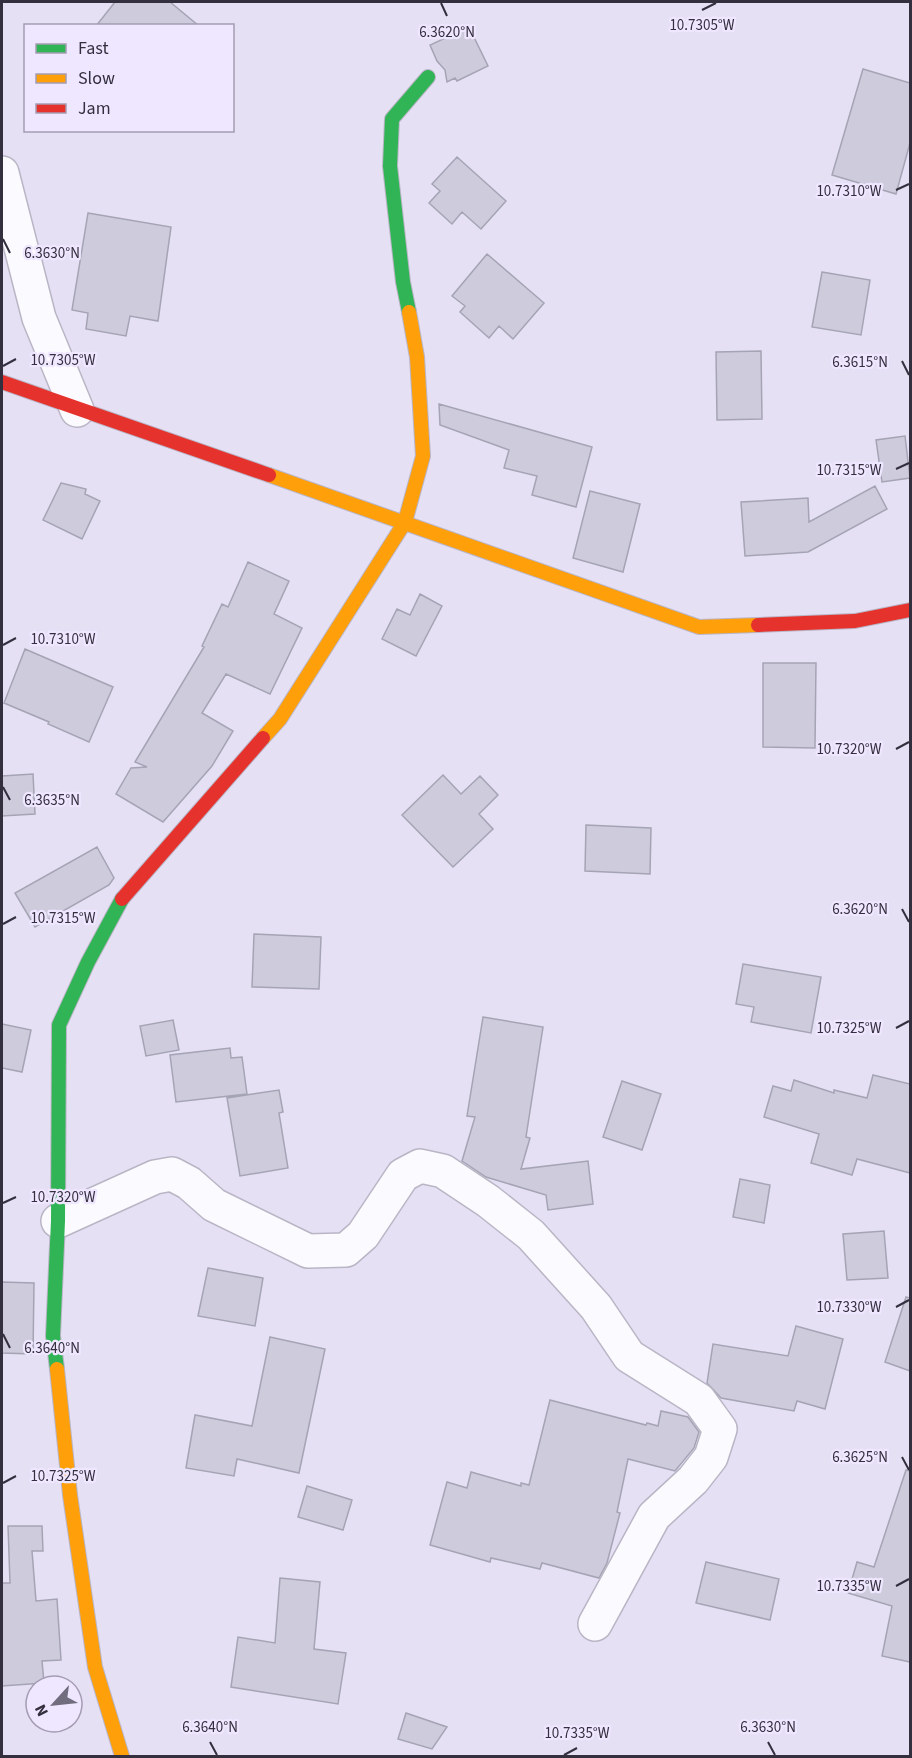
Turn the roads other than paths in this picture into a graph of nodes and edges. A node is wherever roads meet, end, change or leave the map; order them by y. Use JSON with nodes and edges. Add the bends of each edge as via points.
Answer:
{"nodes":[{"id":1,"x":428,"y":77,"type":"dead end"},
{"id":2,"x":2,"y":173,"type":"edge"},
{"id":3,"x":2,"y":382,"type":"edge"},
{"id":4,"x":78,"y":410,"type":"junction"},
{"id":5,"x":405,"y":522,"type":"junction"},
{"id":6,"x":910,"y":610,"type":"edge"},
{"id":7,"x":58,"y":1221,"type":"junction"},
{"id":8,"x":595,"y":1624,"type":"dead end"},
{"id":9,"x":122,"y":1756,"type":"edge"}],
"edges":[{"from":1,"to":5,"type":"street","via":[[392,119],[390,166],[403,282],[417,357],[423,456]]},
{"from":2,"to":4,"type":"street","via":[[39,318]]},
{"from":3,"to":4,"type":"street"},
{"from":4,"to":5,"type":"street"},
{"from":5,"to":6,"type":"street","via":[[699,627],[855,621]]},
{"from":5,"to":7,"type":"street","via":[[280,719],[125,894],[88,962],[59,1025]]},
{"from":7,"to":8,"type":"street","via":[[155,1177],[172,1174],[214,1205],[308,1251],[346,1250],[363,1235],[403,1175],[420,1166],[442,1171],[488,1201],[531,1235],[596,1307],[629,1356],[699,1400],[720,1429],[711,1457],[693,1480],[654,1516]]},
{"from":7,"to":9,"type":"street","via":[[53,1336],[70,1495],[95,1667]]}]}
